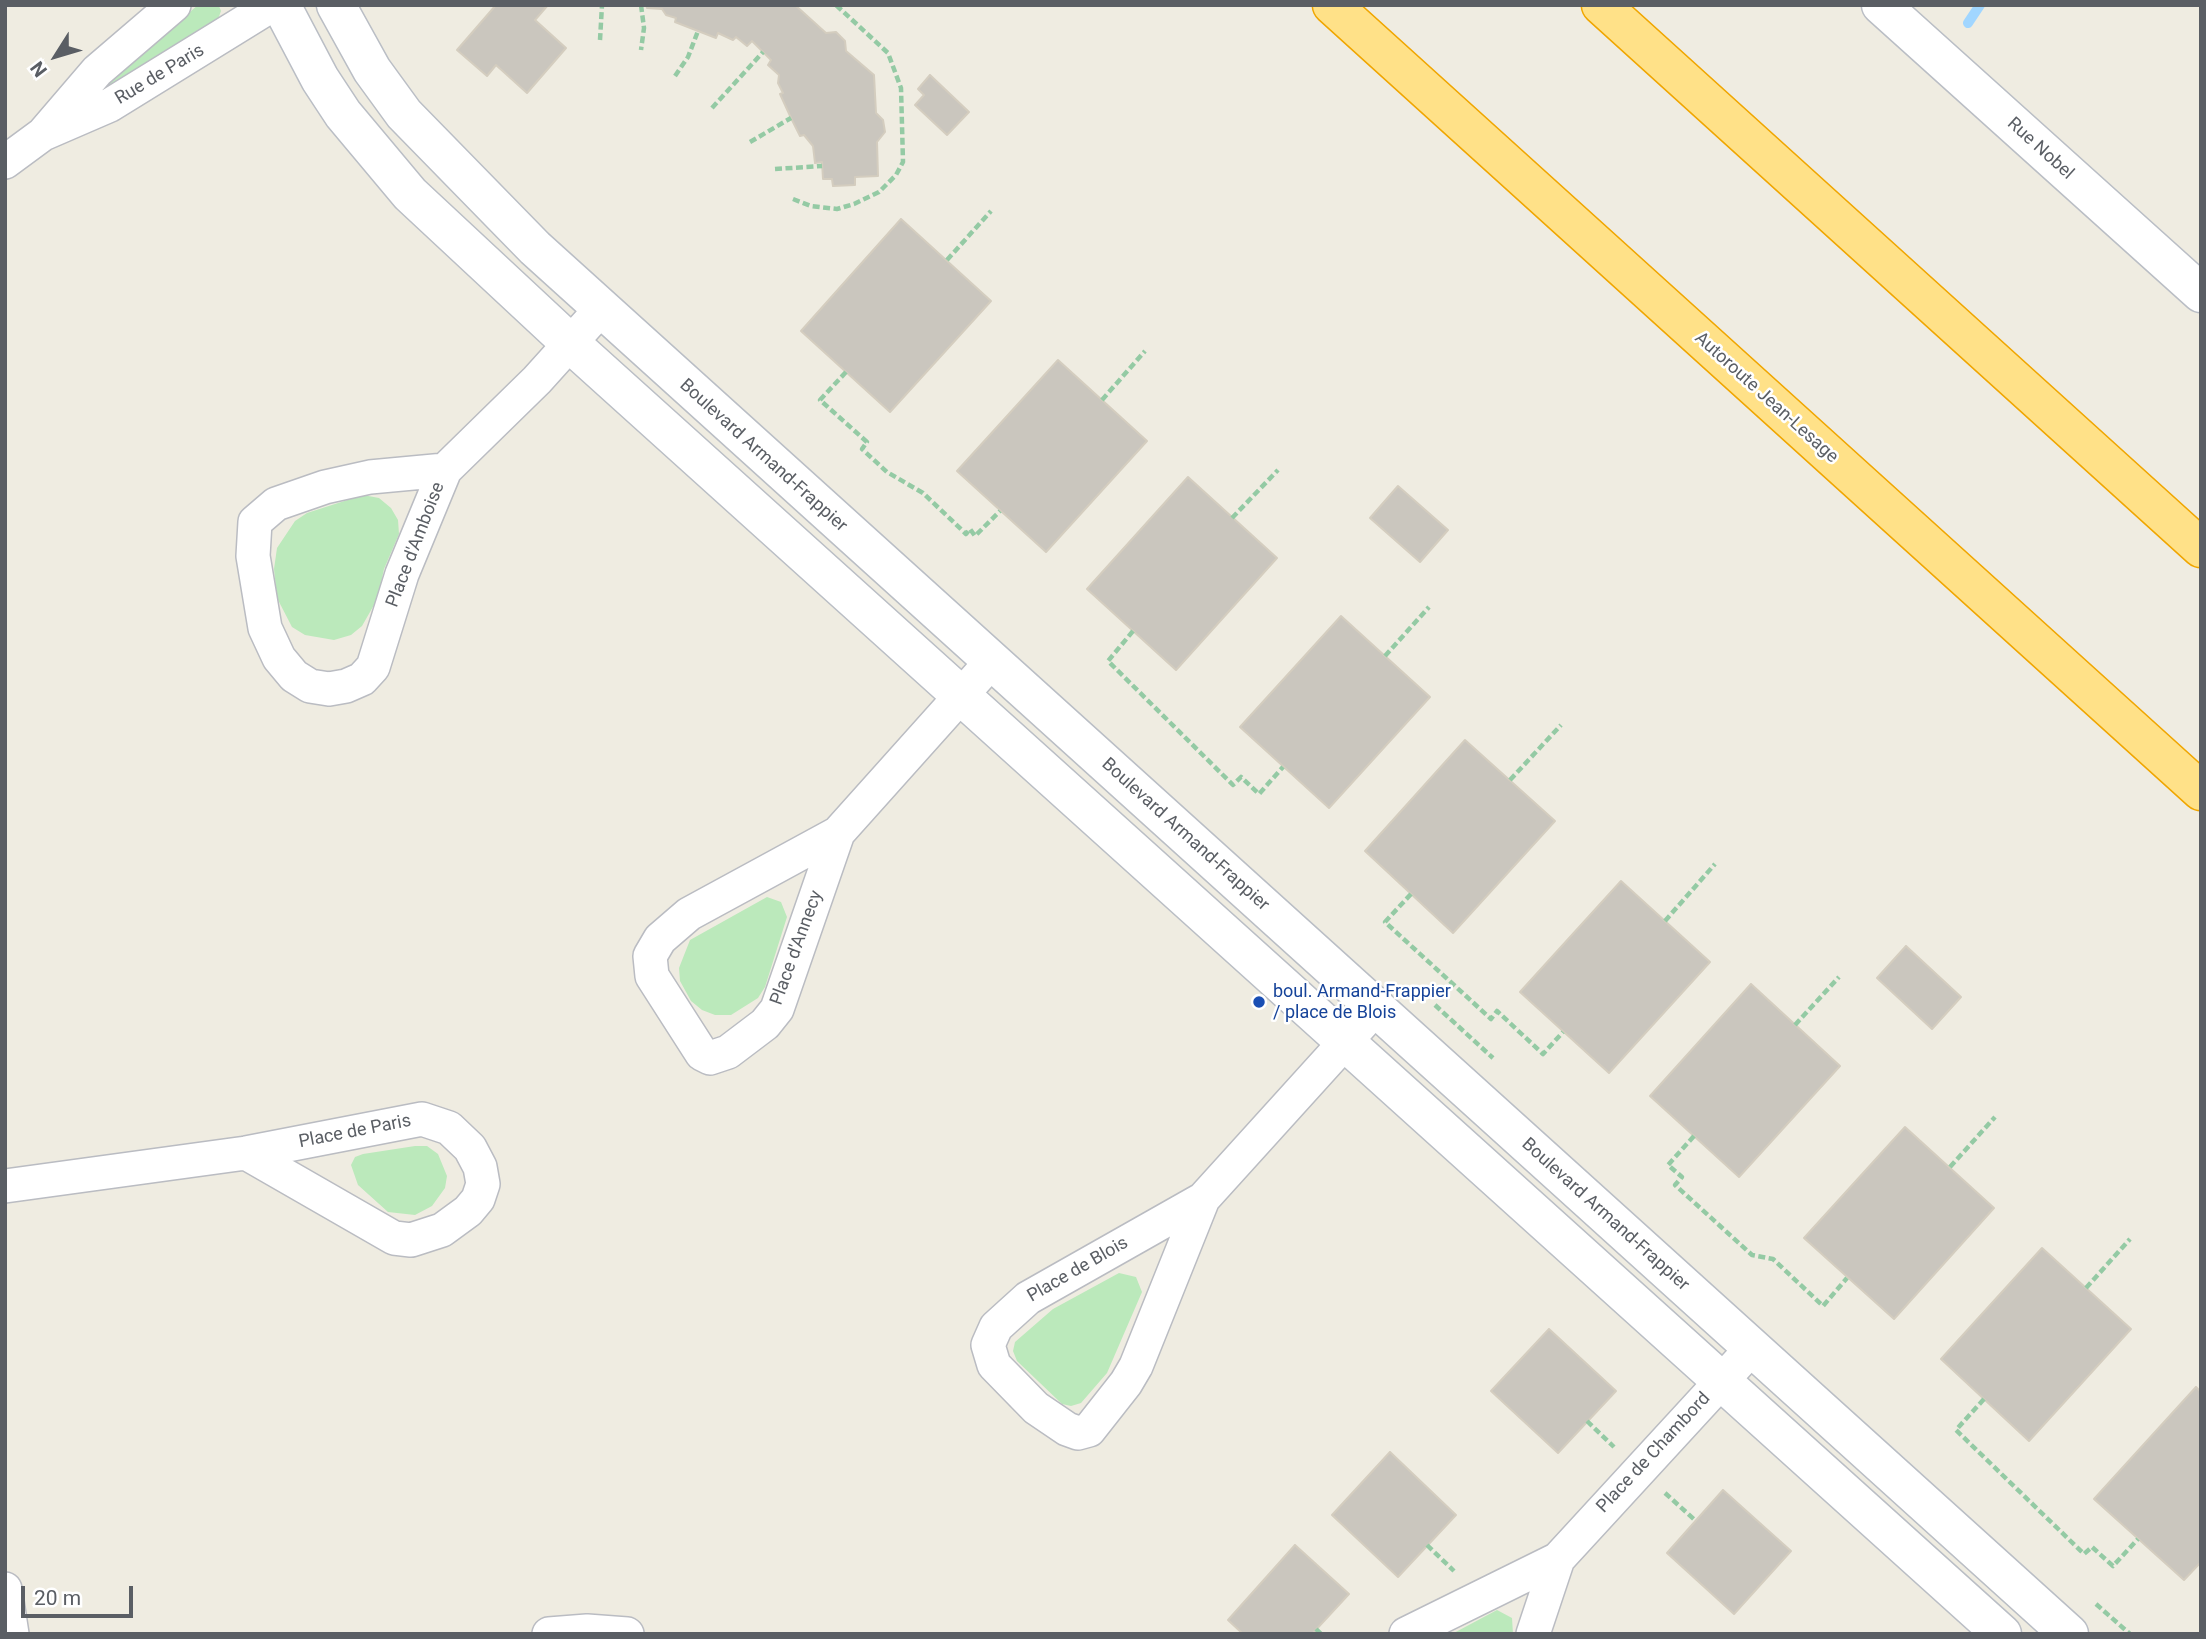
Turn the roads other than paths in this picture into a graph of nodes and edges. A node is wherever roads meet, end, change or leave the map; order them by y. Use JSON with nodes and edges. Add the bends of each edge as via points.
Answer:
{"nodes":[{"id":1,"x":174,"y":5,"type":"edge"},
{"id":2,"x":272,"y":5,"type":"edge"},
{"id":3,"x":281,"y":5,"type":"edge"},
{"id":4,"x":336,"y":5,"type":"edge"},
{"id":5,"x":1332,"y":5,"type":"edge"},
{"id":6,"x":1601,"y":5,"type":"edge"},
{"id":7,"x":1881,"y":5,"type":"edge"},
{"id":8,"x":43,"y":134,"type":"junction"},
{"id":9,"x":5,"y":162,"type":"edge"},
{"id":10,"x":2201,"y":293,"type":"edge"},
{"id":11,"x":601,"y":309,"type":"junction"},
{"id":12,"x":570,"y":344,"type":"junction"},
{"id":13,"x":445,"y":470,"type":"junction"},
{"id":14,"x":2201,"y":548,"type":"edge"},
{"id":15,"x":992,"y":661,"type":"junction"},
{"id":16,"x":963,"y":694,"type":"junction"},
{"id":17,"x":2201,"y":791,"type":"edge"},
{"id":18,"x":838,"y":832,"type":"junction"},
{"id":19,"x":1376,"y":1008,"type":"junction"},
{"id":20,"x":1347,"y":1041,"type":"junction"},
{"id":21,"x":246,"y":1153,"type":"junction"},
{"id":22,"x":5,"y":1186,"type":"edge"},
{"id":23,"x":1203,"y":1199,"type":"junction"},
{"id":24,"x":1752,"y":1348,"type":"junction"},
{"id":25,"x":1722,"y":1380,"type":"junction"},
{"id":26,"x":1558,"y":1559,"type":"junction"},
{"id":27,"x":5,"y":1589,"type":"edge"},
{"id":28,"x":12,"y":1634,"type":"edge"},
{"id":29,"x":549,"y":1634,"type":"edge"},
{"id":30,"x":627,"y":1634,"type":"edge"},
{"id":31,"x":1406,"y":1634,"type":"edge"},
{"id":32,"x":1532,"y":1634,"type":"edge"},
{"id":33,"x":2002,"y":1634,"type":"edge"},
{"id":34,"x":2069,"y":1634,"type":"edge"}],
"edges":[{"from":1,"to":8,"type":"street","name":"Rue de Paris","via":[[97,71]]},
{"from":2,"to":8,"type":"street","name":"Rue de Paris","via":[[110,105]]},
{"from":3,"to":12,"type":"street","via":[[320,79],[366,144],[410,194]]},
{"from":4,"to":11,"type":"street","name":"Boulevard Armand-Frappier","via":[[372,70],[417,130]]},
{"from":5,"to":17,"type":"highway","name":"Autoroute Jean-Lesage"},
{"from":6,"to":14,"type":"highway"},
{"from":7,"to":10,"type":"street","name":"Rue Nobel"},
{"from":8,"to":9,"type":"street","name":"Rue de Paris"},
{"from":11,"to":12,"type":"street","name":"Place d'Amboise"},
{"from":11,"to":15,"type":"street","name":"Boulevard Armand-Frappier"},
{"from":12,"to":13,"type":"street","name":"Place d'Amboise"},
{"from":12,"to":16,"type":"street"},
{"from":13,"to":13,"type":"street","name":"Place d'Amboise","via":[[370,477],[325,487],[276,504],[255,522],[253,556],[265,628],[279,658],[294,676],[310,686],[330,689],[362,679],[373,667],[401,574]]},
{"from":15,"to":16,"type":"street","name":"Place d'Annecy"},
{"from":15,"to":19,"type":"street","name":"Boulevard Armand-Frappier"},
{"from":16,"to":18,"type":"street","name":"Place d'Annecy"},
{"from":16,"to":20,"type":"street"},
{"from":18,"to":18,"type":"street","name":"Place d'Annecy","via":[[689,914],[653,948],[652,976],[702,1054],[710,1058],[728,1052],[777,1009]]},
{"from":19,"to":20,"type":"street","name":"Place de Blois"},
{"from":19,"to":24,"type":"street","name":"Boulevard Armand-Frappier"},
{"from":20,"to":23,"type":"street","name":"Place de Blois"},
{"from":20,"to":25,"type":"street"},
{"from":21,"to":21,"type":"street","name":"Place de Paris","via":[[394,1238],[418,1238],[442,1230],[468,1211],[482,1184],[470,1148],[449,1128],[422,1119]]},
{"from":21,"to":22,"type":"street","name":"Place de Paris"},
{"from":23,"to":23,"type":"street","name":"Place de Blois","via":[[1028,1297],[996,1327],[988,1345],[994,1365],[1036,1408],[1078,1433],[1089,1430],[1126,1384]]},
{"from":24,"to":25,"type":"street","name":"Place de Chambord"},
{"from":24,"to":34,"type":"street","name":"Boulevard Armand-Frappier"},
{"from":25,"to":26,"type":"street","name":"Place de Chambord"},
{"from":25,"to":33,"type":"street"},
{"from":26,"to":31,"type":"street","name":"Place de Chambord"},
{"from":26,"to":32,"type":"street","name":"Place de Chambord"},
{"from":27,"to":28,"type":"street"},
{"from":29,"to":30,"type":"street"}]}
